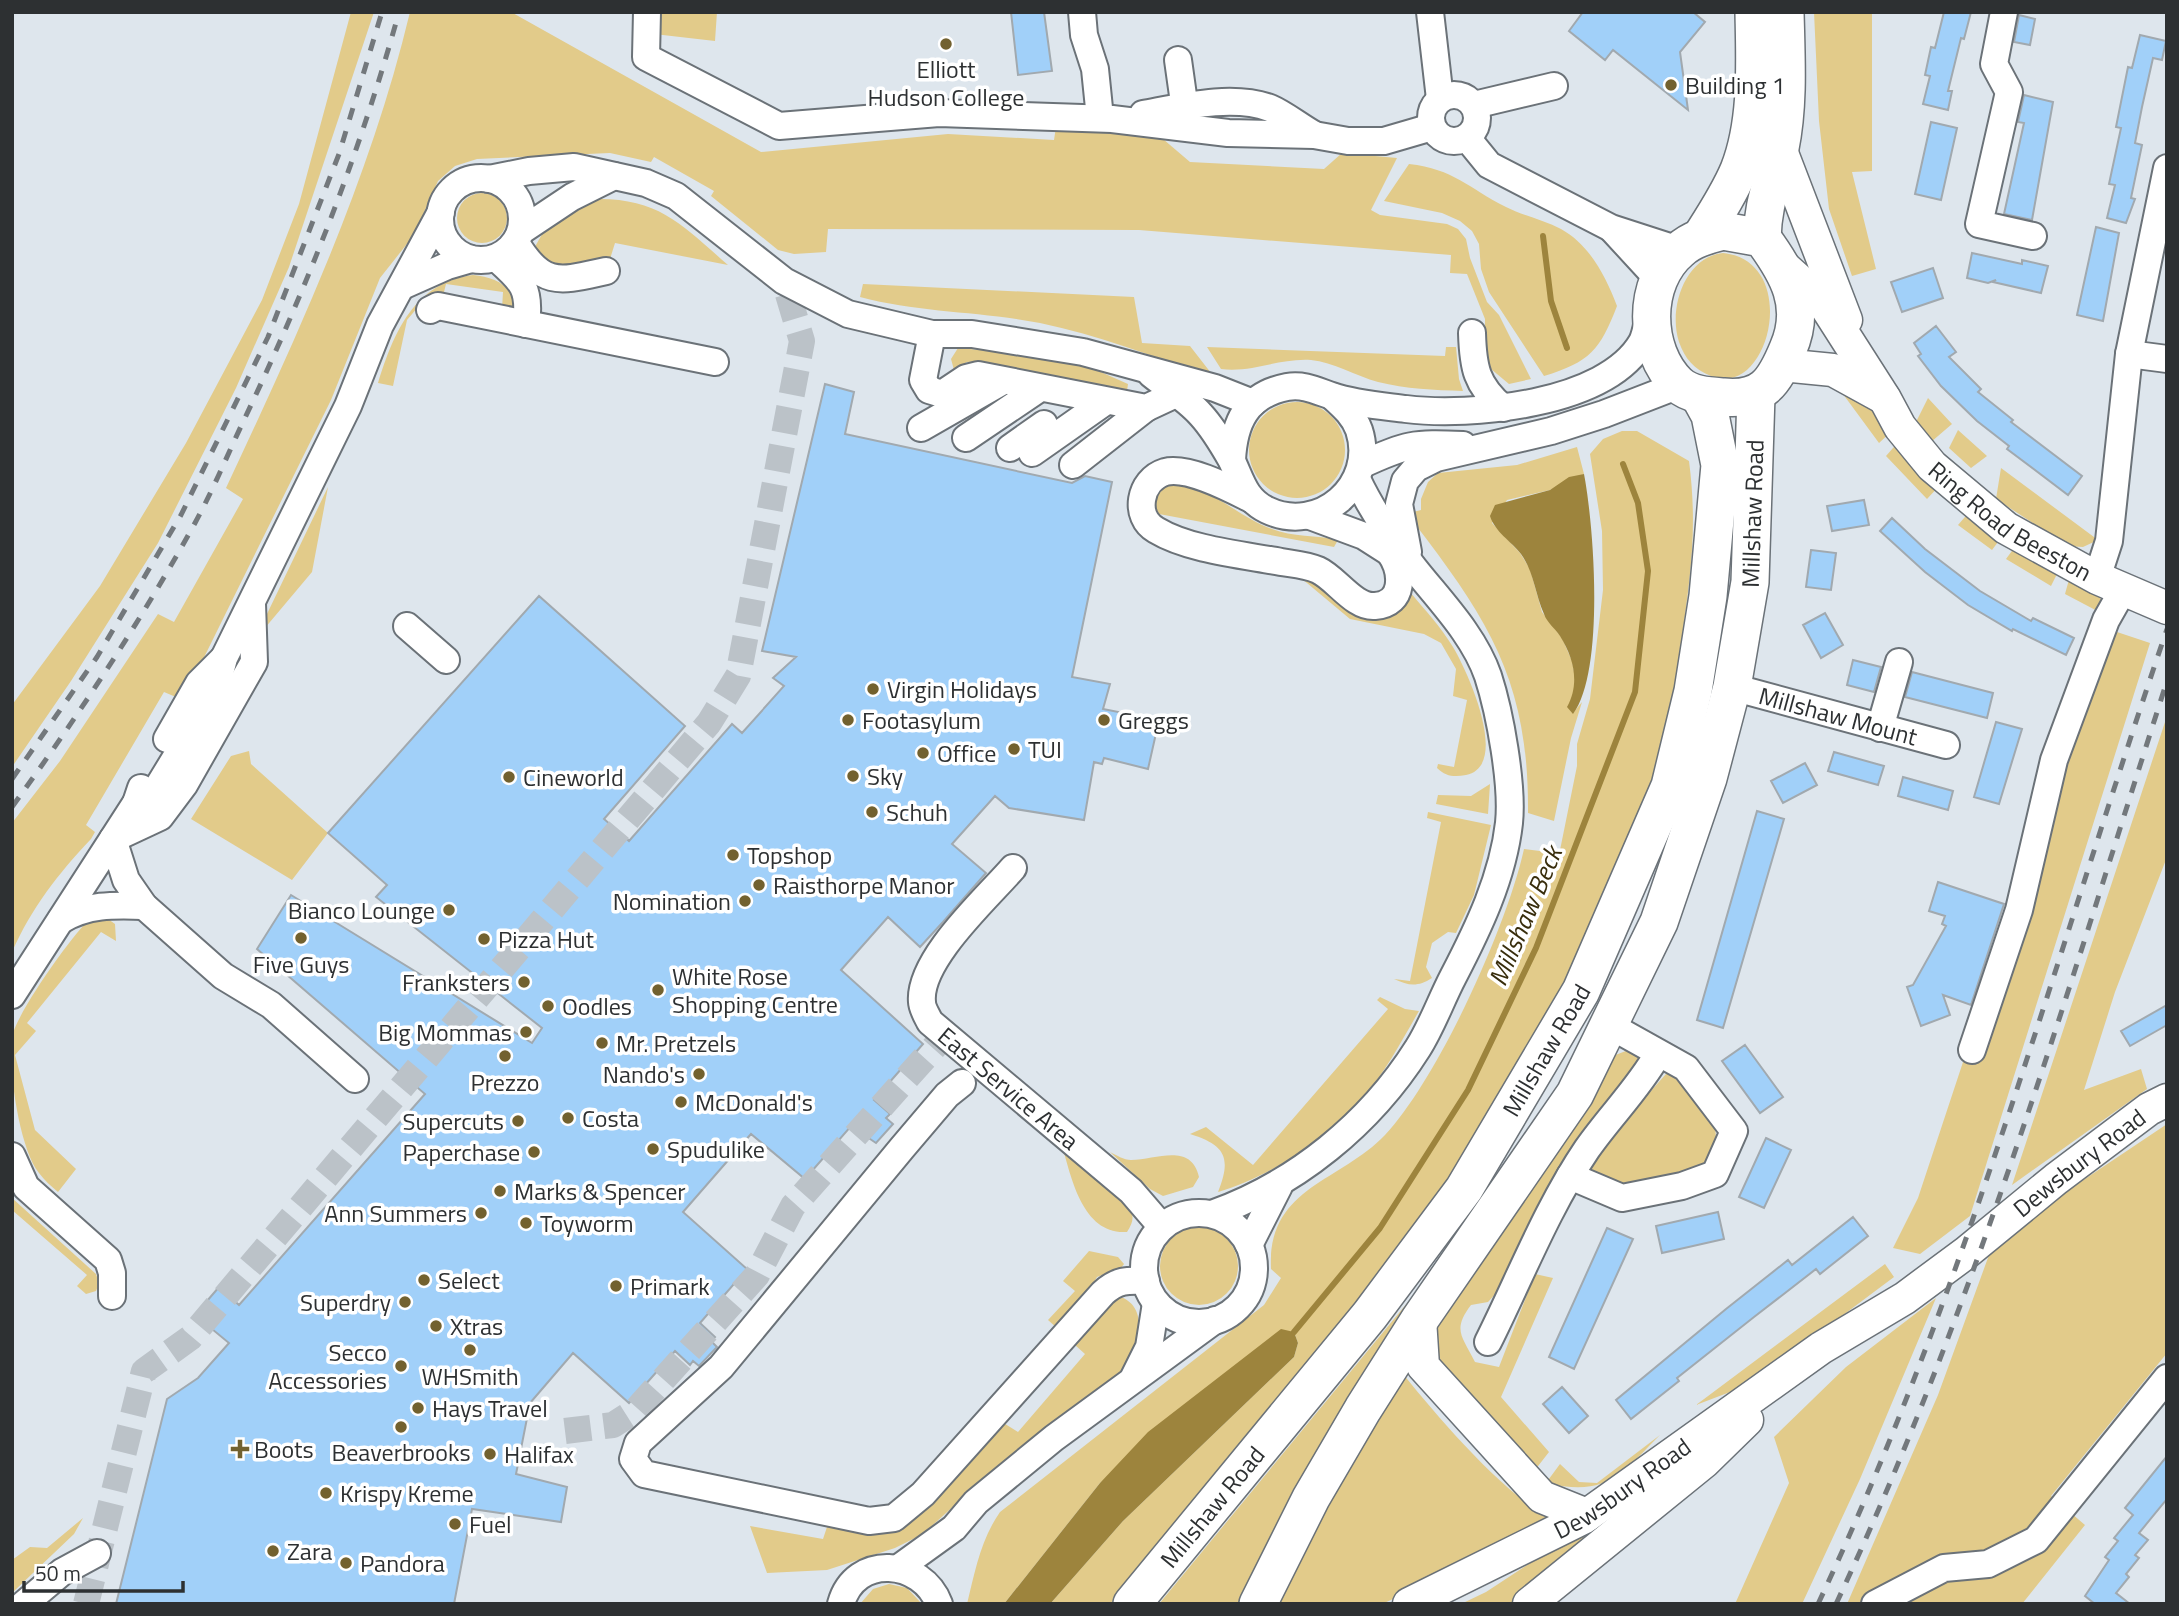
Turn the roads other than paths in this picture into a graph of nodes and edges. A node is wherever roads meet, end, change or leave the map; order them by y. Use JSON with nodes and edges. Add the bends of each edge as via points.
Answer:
{"nodes":[{"id":1,"x":648,"y":12,"type":"edge"},
{"id":2,"x":1082,"y":12,"type":"edge"},
{"id":3,"x":1430,"y":12,"type":"edge"},
{"id":4,"x":1754,"y":12,"type":"edge"},
{"id":5,"x":1785,"y":12,"type":"edge"},
{"id":6,"x":2004,"y":12,"type":"edge"},
{"id":7,"x":1178,"y":60,"type":"dead end"},
{"id":8,"x":1554,"y":86,"type":"dead end"},
{"id":9,"x":1440,"y":99,"type":"junction"},
{"id":10,"x":1474,"y":105,"type":"junction"},
{"id":11,"x":1186,"y":117,"type":"junction"},
{"id":12,"x":1106,"y":118,"type":"junction"},
{"id":13,"x":1432,"y":127,"type":"junction"},
{"id":14,"x":1467,"y":138,"type":"junction"},
{"id":15,"x":1780,"y":148,"type":"junction"},
{"id":16,"x":2167,"y":168,"type":"edge"},
{"id":17,"x":614,"y":176,"type":"junction"},
{"id":18,"x":489,"y":179,"type":"junction"},
{"id":19,"x":441,"y":212,"type":"junction"},
{"id":20,"x":1611,"y":228,"type":"junction"},
{"id":21,"x":2033,"y":236,"type":"dead end"},
{"id":22,"x":1762,"y":238,"type":"junction"},
{"id":23,"x":1690,"y":244,"type":"junction"},
{"id":24,"x":501,"y":248,"type":"junction"},
{"id":25,"x":1784,"y":267,"type":"junction"},
{"id":26,"x":607,"y":271,"type":"dead end"},
{"id":27,"x":402,"y":286,"type":"junction"},
{"id":28,"x":1654,"y":295,"type":"junction"},
{"id":29,"x":430,"y":310,"type":"dead end"},
{"id":30,"x":526,"y":324,"type":"junction"},
{"id":31,"x":1472,"y":333,"type":"dead end"},
{"id":32,"x":932,"y":334,"type":"junction"},
{"id":33,"x":1849,"y":341,"type":"junction"},
{"id":34,"x":2129,"y":354,"type":"junction"},
{"id":35,"x":2167,"y":359,"type":"edge"},
{"id":36,"x":715,"y":362,"type":"dead end"},
{"id":37,"x":1782,"y":365,"type":"junction"},
{"id":38,"x":1144,"y":369,"type":"junction"},
{"id":39,"x":1689,"y":390,"type":"junction"},
{"id":40,"x":1073,"y":394,"type":"junction"},
{"id":41,"x":1176,"y":394,"type":"junction"},
{"id":42,"x":1756,"y":395,"type":"junction"},
{"id":43,"x":1333,"y":397,"type":"junction"},
{"id":44,"x":1885,"y":399,"type":"junction"},
{"id":45,"x":1253,"y":403,"type":"junction"},
{"id":46,"x":1503,"y":408,"type":"junction"},
{"id":47,"x":998,"y":446,"type":"junction"},
{"id":48,"x":1485,"y":446,"type":"junction"},
{"id":49,"x":1232,"y":460,"type":"junction"},
{"id":50,"x":1359,"y":472,"type":"junction"},
{"id":51,"x":1251,"y":499,"type":"junction"},
{"id":52,"x":1310,"y":516,"type":"junction"},
{"id":53,"x":1390,"y":553,"type":"junction"},
{"id":54,"x":1413,"y":567,"type":"junction"},
{"id":55,"x":2110,"y":584,"type":"junction"},
{"id":56,"x":252,"y":602,"type":"junction"},
{"id":57,"x":2167,"y":608,"type":"edge"},
{"id":58,"x":407,"y":626,"type":"dead end"},
{"id":59,"x":446,"y":660,"type":"dead end"},
{"id":60,"x":1902,"y":663,"type":"dead end"},
{"id":61,"x":1732,"y":687,"type":"junction"},
{"id":62,"x":1884,"y":728,"type":"junction"},
{"id":63,"x":1945,"y":746,"type":"dead end"},
{"id":64,"x":113,"y":839,"type":"junction"},
{"id":65,"x":1013,"y":868,"type":"dead end"},
{"id":66,"x":123,"y":872,"type":"junction"},
{"id":67,"x":91,"y":873,"type":"junction"},
{"id":68,"x":144,"y":906,"type":"junction"},
{"id":69,"x":61,"y":920,"type":"junction"},
{"id":70,"x":12,"y":995,"type":"edge"},
{"id":71,"x":1607,"y":1024,"type":"junction"},
{"id":72,"x":1972,"y":1050,"type":"dead end"},
{"id":73,"x":1658,"y":1054,"type":"junction"},
{"id":74,"x":355,"y":1079,"type":"dead end"},
{"id":75,"x":962,"y":1083,"type":"dead end"},
{"id":76,"x":2167,"y":1100,"type":"edge"},
{"id":77,"x":12,"y":1156,"type":"edge"},
{"id":78,"x":1570,"y":1176,"type":"junction"},
{"id":79,"x":19,"y":1184,"type":"edge"},
{"id":80,"x":1279,"y":1186,"type":"junction"},
{"id":81,"x":1212,"y":1214,"type":"junction"},
{"id":82,"x":1162,"y":1227,"type":"junction"},
{"id":83,"x":1249,"y":1245,"type":"junction"},
{"id":84,"x":1412,"y":1260,"type":"junction"},
{"id":85,"x":1444,"y":1285,"type":"junction"},
{"id":86,"x":1151,"y":1292,"type":"junction"},
{"id":87,"x":112,"y":1296,"type":"dead end"},
{"id":88,"x":1420,"y":1319,"type":"junction"},
{"id":89,"x":1215,"y":1320,"type":"junction"},
{"id":90,"x":1488,"y":1342,"type":"dead end"},
{"id":91,"x":1821,"y":1348,"type":"junction"},
{"id":92,"x":2167,"y":1378,"type":"edge"},
{"id":93,"x":1130,"y":1384,"type":"junction"},
{"id":94,"x":1587,"y":1515,"type":"junction"},
{"id":95,"x":954,"y":1528,"type":"junction"},
{"id":96,"x":97,"y":1553,"type":"dead end"},
{"id":97,"x":900,"y":1567,"type":"junction"},
{"id":98,"x":934,"y":1594,"type":"edge"},
{"id":99,"x":24,"y":1604,"type":"edge"},
{"id":100,"x":841,"y":1604,"type":"edge"},
{"id":101,"x":1132,"y":1604,"type":"edge"},
{"id":102,"x":1258,"y":1604,"type":"edge"},
{"id":103,"x":1409,"y":1604,"type":"edge"},
{"id":104,"x":1529,"y":1604,"type":"edge"},
{"id":105,"x":1875,"y":1604,"type":"edge"}],
"edges":[{"from":1,"to":12,"type":"street","via":[[646,57],[779,127],[939,113]]},
{"from":2,"to":12,"type":"street"},
{"from":3,"to":9,"type":"street"},
{"from":4,"to":23,"type":"highway","via":[[1753,91],[1740,167],[1724,201]]},
{"from":5,"to":15,"type":"highway","via":[[1787,94]]},
{"from":6,"to":21,"type":"street","via":[[1994,64],[2010,92],[1979,224]]},
{"from":7,"to":11,"type":"street"},
{"from":8,"to":10,"type":"street"},
{"from":9,"to":10,"type":"street","via":[[1454,94]]},
{"from":9,"to":13,"type":"street","via":[[1431,112]]},
{"from":10,"to":14,"type":"street","via":[[1478,119]]},
{"from":11,"to":12,"type":"street"},
{"from":11,"to":13,"type":"street","via":[[1228,133],[1314,135],[1348,141],[1384,141]]},
{"from":13,"to":14,"type":"street","via":[[1447,141]]},
{"from":14,"to":20,"type":"street","via":[[1489,165]]},
{"from":15,"to":22,"type":"highway","via":[[1763,203]]},
{"from":15,"to":33,"type":"main road","via":[[1845,313]]},
{"from":16,"to":34,"type":"street"},
{"from":17,"to":18,"type":"street","via":[[574,167]]},
{"from":17,"to":24,"type":"street","via":[[552,208]]},
{"from":17,"to":32,"type":"street","via":[[676,196],[784,281],[848,314]]},
{"from":18,"to":19,"type":"street","via":[[457,186]]},
{"from":18,"to":24,"type":"street","via":[[517,198],[521,209]]},
{"from":19,"to":24,"type":"street","via":[[443,235],[450,246]]},
{"from":19,"to":27,"type":"street"},
{"from":20,"to":23,"type":"street"},
{"from":20,"to":28,"type":"street"},
{"from":22,"to":23,"type":"highway","via":[[1723,231]]},
{"from":22,"to":25,"type":"highway"},
{"from":23,"to":28,"type":"highway"},
{"from":24,"to":26,"type":"street","via":[[549,279]]},
{"from":24,"to":27,"type":"street"},
{"from":24,"to":30,"type":"street","via":[[530,299]]},
{"from":25,"to":33,"type":"main road","name":"Ring Road Beeston","via":[[1823,303]]},
{"from":25,"to":37,"type":"highway","via":[[1795,292],[1796,314]]},
{"from":27,"to":56,"type":"street"},
{"from":28,"to":39,"type":"highway","via":[[1653,337],[1662,361]]},
{"from":28,"to":46,"type":"street","via":[[1642,341],[1615,369],[1548,399]]},
{"from":29,"to":30,"type":"street","via":[[438,306]]},
{"from":30,"to":36,"type":"street"},
{"from":31,"to":46,"type":"street","via":[[1473,366]]},
{"from":32,"to":38,"type":"street","via":[[972,334],[1083,352]]},
{"from":32,"to":40,"type":"street","via":[[923,380],[929,390],[942,394],[978,375]]},
{"from":33,"to":44,"type":"main road","name":"Ring Road Beeston"},
{"from":34,"to":35,"type":"street"},
{"from":34,"to":55,"type":"street","via":[[2109,541]]},
{"from":37,"to":42,"type":"highway"},
{"from":37,"to":44,"type":"main road","via":[[1833,370]]},
{"from":38,"to":41,"type":"street"},
{"from":38,"to":45,"type":"street"},
{"from":39,"to":42,"type":"highway","via":[[1736,399]]},
{"from":39,"to":48,"type":"street"},
{"from":39,"to":84,"type":"highway","name":"Millshaw Road","via":[[1710,415],[1720,466],[1708,596],[1693,691],[1670,786],[1580,991],[1464,1189]]},
{"from":40,"to":41,"type":"street"},
{"from":40,"to":47,"type":"street"},
{"from":40,"to":47,"type":"street"},
{"from":40,"to":47,"type":"street"},
{"from":40,"to":47,"type":"street"},
{"from":41,"to":49,"type":"street","via":[[1200,414]]},
{"from":42,"to":61,"type":"highway","name":"Millshaw Road","via":[[1751,570]]},
{"from":43,"to":45,"type":"street","via":[[1314,388],[1289,386]]},
{"from":43,"to":46,"type":"street","via":[[1446,412]]},
{"from":43,"to":50,"type":"street","via":[[1359,429]]},
{"from":44,"to":55,"type":"main road","name":"Ring Road Beeston","via":[[1900,427],[1932,466],[2006,528]]},
{"from":45,"to":49,"type":"street","via":[[1233,435]]},
{"from":48,"to":50,"type":"street","via":[[1425,442],[1401,447]]},
{"from":48,"to":54,"type":"street","via":[[1436,458],[1416,468],[1405,481],[1399,504]]},
{"from":49,"to":51,"type":"street"},
{"from":50,"to":52,"type":"street","via":[[1344,497]]},
{"from":50,"to":54,"type":"street","via":[[1370,507]]},
{"from":51,"to":52,"type":"street","via":[[1266,510],[1289,517]]},
{"from":51,"to":53,"type":"street","via":[[1222,484],[1166,472],[1145,490],[1140,505],[1142,517],[1154,530],[1220,550],[1316,569],[1369,607],[1392,597],[1401,584],[1400,568]]},
{"from":52,"to":53,"type":"street","via":[[1364,536]]},
{"from":53,"to":54,"type":"street"},
{"from":54,"to":80,"type":"street","via":[[1453,614],[1488,675],[1503,747],[1509,823],[1490,896],[1418,1048],[1360,1122]]},
{"from":55,"to":57,"type":"main road","name":"Ring Road Beeston"},
{"from":55,"to":72,"type":"street","via":[[2106,620],[2054,760],[2019,910]]},
{"from":56,"to":64,"type":"street","via":[[224,658],[214,695],[156,790],[136,803]]},
{"from":56,"to":64,"type":"street","via":[[254,662],[221,722],[168,810],[141,829]]},
{"from":58,"to":59,"type":"street"},
{"from":60,"to":62,"type":"street"},
{"from":61,"to":62,"type":"street","name":"Millshaw Mount"},
{"from":61,"to":71,"type":"highway","name":"Millshaw Road","via":[[1708,778],[1659,922]]},
{"from":62,"to":63,"type":"street","name":"Millshaw Mount"},
{"from":64,"to":66,"type":"street"},
{"from":64,"to":67,"type":"street"},
{"from":65,"to":82,"type":"street","name":"East Service Area","via":[[938,955],[925,979],[922,1003],[930,1022],[1131,1191]]},
{"from":66,"to":67,"type":"street"},
{"from":66,"to":68,"type":"street"},
{"from":67,"to":69,"type":"street"},
{"from":68,"to":69,"type":"street","via":[[96,905]]},
{"from":68,"to":74,"type":"street","via":[[223,976],[271,1005]]},
{"from":69,"to":70,"type":"street"},
{"from":71,"to":73,"type":"street","name":"Millshaw Road"},
{"from":71,"to":85,"type":"highway","name":"Millshaw Road","via":[[1574,1094]]},
{"from":73,"to":78,"type":"street"},
{"from":73,"to":78,"type":"street","name":"Millshaw Road","via":[[1686,1068],[1734,1131],[1715,1174],[1622,1198]]},
{"from":75,"to":86,"type":"street","via":[[947,1095],[720,1367],[638,1443],[633,1460],[644,1474],[869,1521],[894,1518],[923,1494],[1114,1283],[1126,1280]]},
{"from":76,"to":91,"type":"main road","name":"Dewsbury Road","via":[[2148,1109],[1905,1298]]},
{"from":77,"to":79,"type":"street"},
{"from":78,"to":90,"type":"street"},
{"from":79,"to":87,"type":"street","via":[[108,1260]]},
{"from":80,"to":81,"type":"street"},
{"from":80,"to":83,"type":"street"},
{"from":81,"to":82,"type":"street","via":[[1186,1214]]},
{"from":81,"to":83,"type":"street","via":[[1237,1228]]},
{"from":82,"to":86,"type":"street","via":[[1146,1251]]},
{"from":83,"to":89,"type":"street","via":[[1252,1281],[1232,1312]]},
{"from":84,"to":85,"type":"highway"},
{"from":84,"to":101,"type":"highway","name":"Millshaw Road"},
{"from":85,"to":88,"type":"highway","name":"Millshaw Road"},
{"from":86,"to":89,"type":"street","via":[[1183,1320]]},
{"from":86,"to":93,"type":"street","via":[[1149,1347]]},
{"from":88,"to":94,"type":"main road","via":[[1423,1366],[1542,1497]]},
{"from":88,"to":102,"type":"highway","name":"Millshaw Road","via":[[1311,1498]]},
{"from":89,"to":93,"type":"street"},
{"from":91,"to":94,"type":"main road","name":"Dewsbury Road"},
{"from":91,"to":104,"type":"main road","name":"Dewsbury Road","via":[[1704,1462]]},
{"from":92,"to":105,"type":"street","via":[[2036,1540],[1988,1564],[1944,1568]]},
{"from":93,"to":95,"type":"street","via":[[1001,1479]]},
{"from":94,"to":103,"type":"main road","name":"Dewsbury Road"},
{"from":95,"to":97,"type":"street"},
{"from":95,"to":98,"type":"street"},
{"from":96,"to":99,"type":"street","via":[[62,1572]]},
{"from":97,"to":98,"type":"street","via":[[916,1574]]},
{"from":97,"to":100,"type":"street","via":[[866,1572],[852,1583]]}]}
